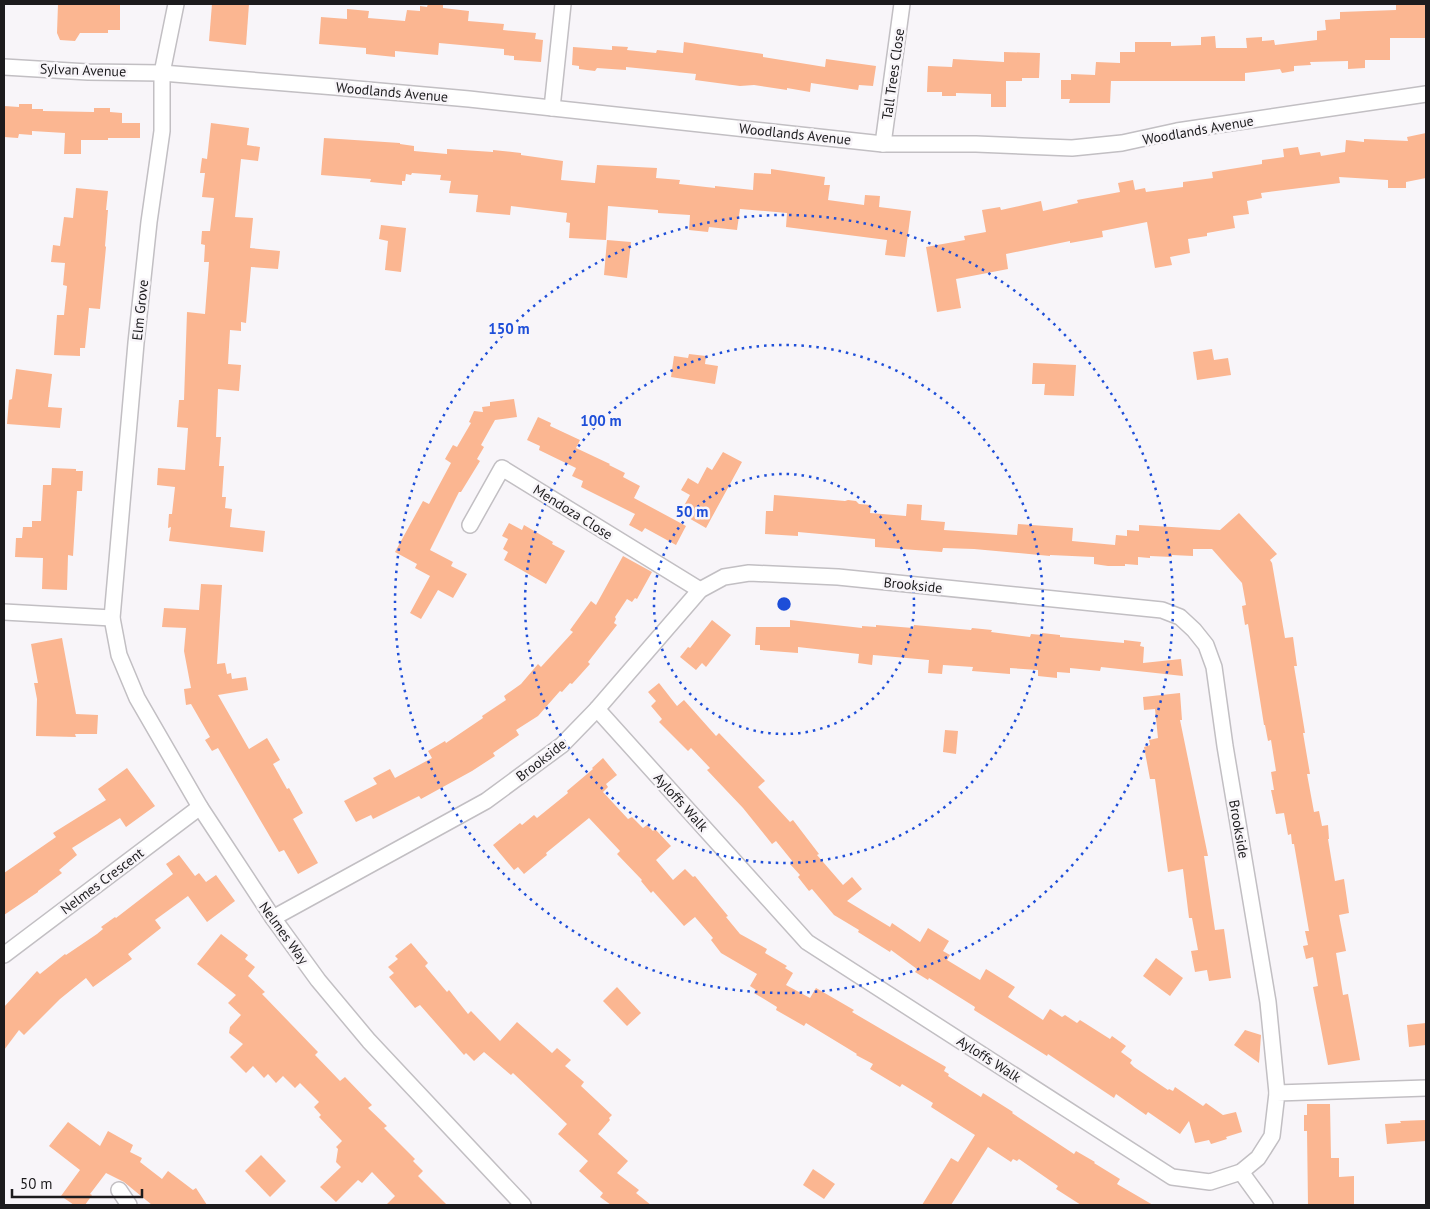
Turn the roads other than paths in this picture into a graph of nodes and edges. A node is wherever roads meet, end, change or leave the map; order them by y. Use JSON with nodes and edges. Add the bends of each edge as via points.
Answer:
{"nodes":[{"id":1,"x":176,"y":4,"type":"edge"},
{"id":2,"x":563,"y":4,"type":"edge"},
{"id":3,"x":902,"y":4,"type":"edge"},
{"id":4,"x":4,"y":67,"type":"edge"},
{"id":5,"x":162,"y":73,"type":"junction"},
{"id":6,"x":1426,"y":94,"type":"edge"},
{"id":7,"x":552,"y":108,"type":"junction"},
{"id":8,"x":883,"y":144,"type":"junction"},
{"id":9,"x":470,"y":525,"type":"dead end"},
{"id":10,"x":700,"y":590,"type":"junction"},
{"id":11,"x":4,"y":612,"type":"edge"},
{"id":12,"x":112,"y":618,"type":"junction"},
{"id":13,"x":597,"y":709,"type":"junction"},
{"id":14,"x":200,"y":808,"type":"junction"},
{"id":15,"x":273,"y":918,"type":"junction"},
{"id":16,"x":4,"y":954,"type":"edge"},
{"id":17,"x":1426,"y":1088,"type":"edge"},
{"id":18,"x":1277,"y":1093,"type":"junction"},
{"id":19,"x":1241,"y":1172,"type":"junction"},
{"id":20,"x":120,"y":1190,"type":"dead end"},
{"id":21,"x":129,"y":1205,"type":"edge"},
{"id":22,"x":523,"y":1205,"type":"edge"},
{"id":23,"x":1265,"y":1205,"type":"edge"}],
"edges":[{"from":1,"to":5,"type":"street","name":"Elm Grove"},
{"from":2,"to":7,"type":"street"},
{"from":3,"to":8,"type":"street","name":"Tall Trees Close"},
{"from":4,"to":5,"type":"street","name":"Sylvan Avenue"},
{"from":5,"to":7,"type":"street","name":"Woodlands Avenue"},
{"from":5,"to":12,"type":"street","name":"Elm Grove","via":[[162,132],[137,334]]},
{"from":6,"to":8,"type":"street","name":"Woodlands Avenue","via":[[1177,131],[1122,143],[1072,148]]},
{"from":7,"to":8,"type":"street","name":"Woodlands Avenue"},
{"from":9,"to":10,"type":"street","name":"Mendoza Close","via":[[502,468]]},
{"from":10,"to":13,"type":"street","name":"Brookside"},
{"from":10,"to":18,"type":"street","name":"Brookside","via":[[724,577],[749,573],[838,577],[1162,610],[1180,617],[1206,646],[1214,668],[1268,1002]]},
{"from":11,"to":12,"type":"street"},
{"from":12,"to":14,"type":"street","name":"Nelmes Way","via":[[119,655],[137,698]]},
{"from":13,"to":15,"type":"street","name":"Brookside","via":[[562,745],[486,801]]},
{"from":13,"to":19,"type":"street","name":"Ayloffs Walk","via":[[807,942],[1172,1177],[1210,1182]]},
{"from":14,"to":15,"type":"street","name":"Nelmes Way"},
{"from":14,"to":16,"type":"street","name":"Nelmes Crescent"},
{"from":15,"to":22,"type":"street","name":"Nelmes Way","via":[[318,980],[369,1041]]},
{"from":17,"to":18,"type":"street"},
{"from":18,"to":19,"type":"street","name":"Ayloffs Walk","via":[[1272,1136],[1258,1158]]},
{"from":19,"to":23,"type":"street"},
{"from":20,"to":21,"type":"street"}]}
